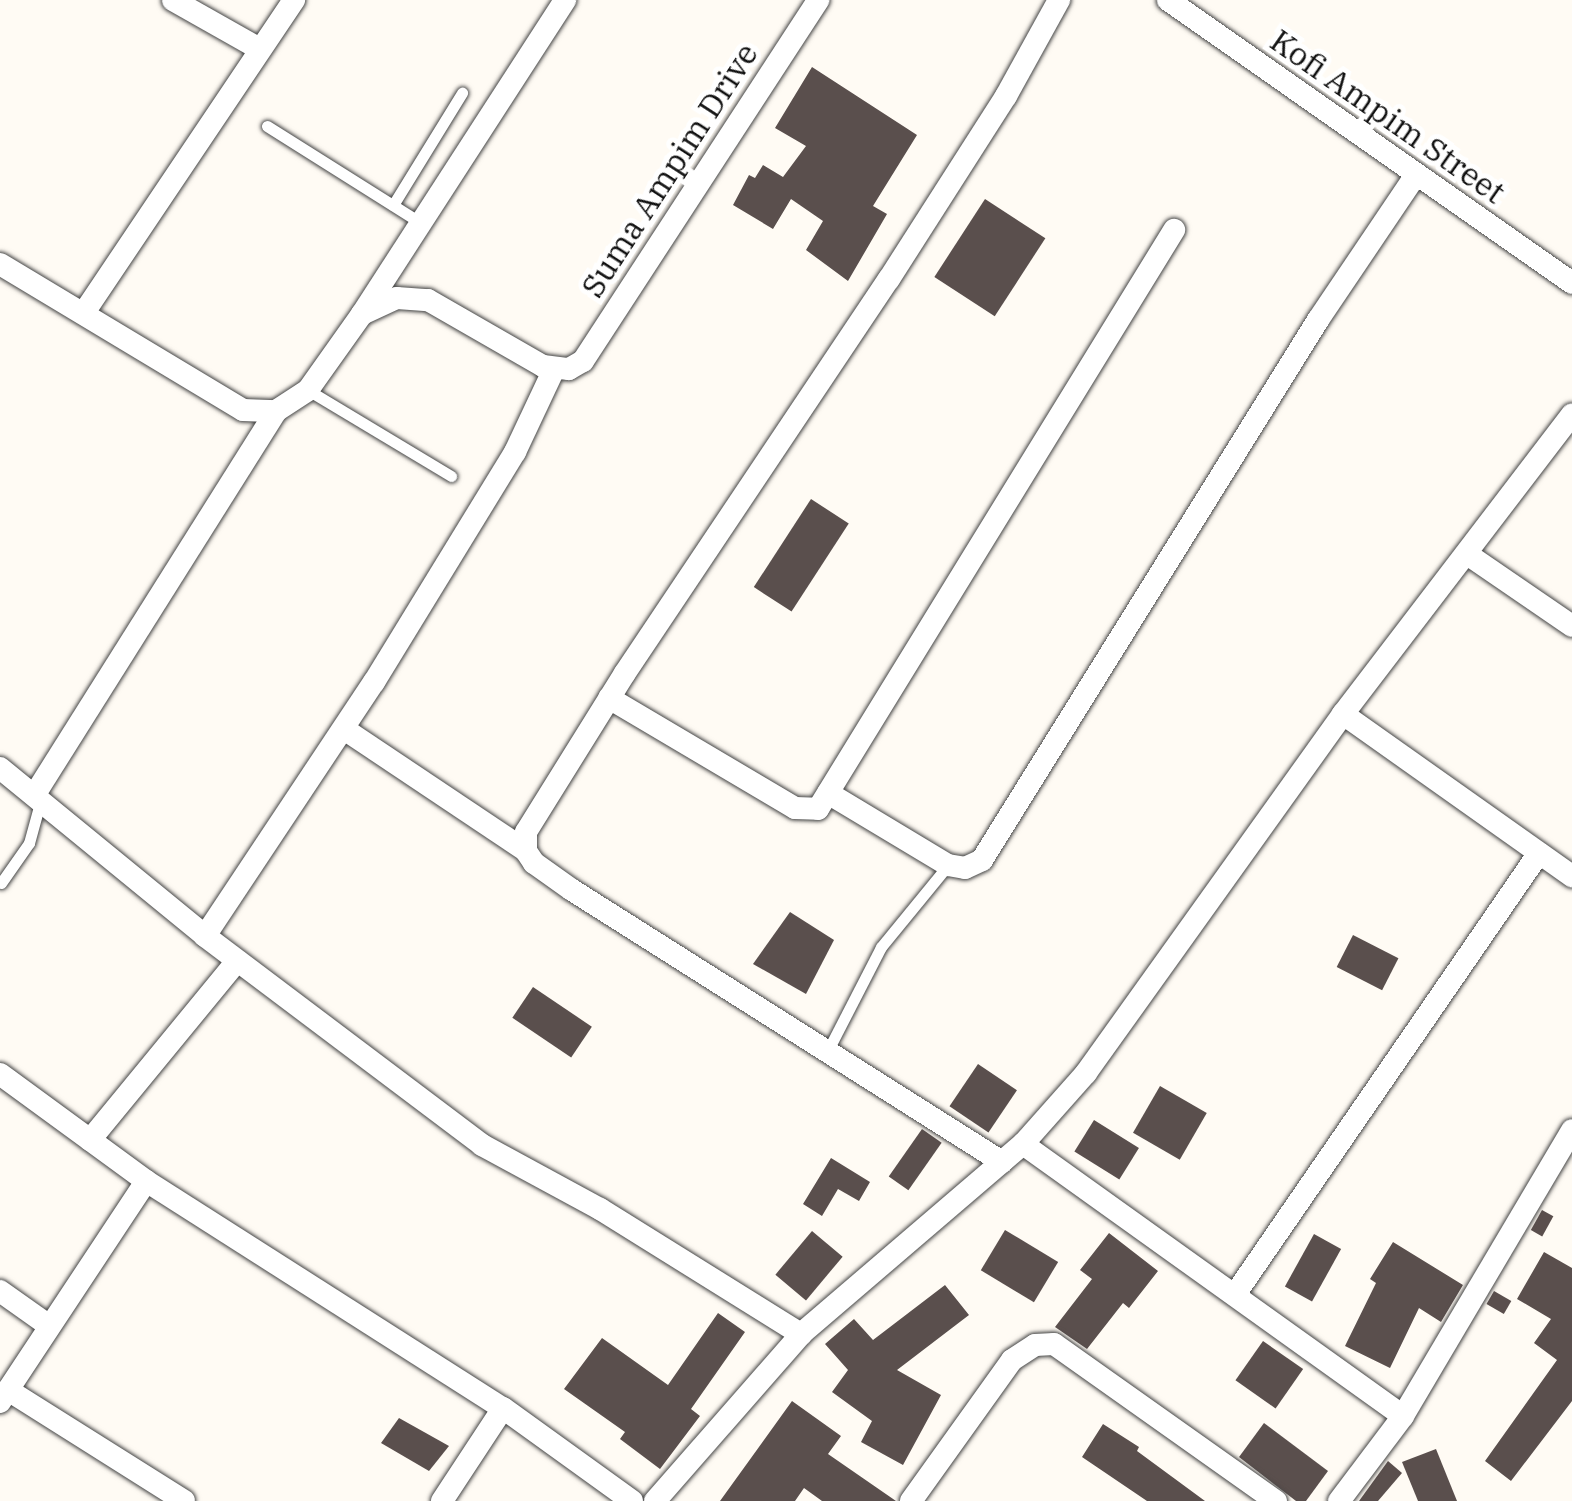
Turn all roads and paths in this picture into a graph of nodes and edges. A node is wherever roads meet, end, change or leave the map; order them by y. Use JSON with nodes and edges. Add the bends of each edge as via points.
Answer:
{"nodes":[{"id":1,"x":173,"y":0,"type":"edge"},
{"id":2,"x":294,"y":0,"type":"edge"},
{"id":3,"x":566,"y":0,"type":"edge"},
{"id":4,"x":818,"y":0,"type":"edge"},
{"id":5,"x":1059,"y":0,"type":"edge"},
{"id":6,"x":1168,"y":0,"type":"edge"},
{"id":7,"x":258,"y":48,"type":"junction"},
{"id":8,"x":462,"y":93,"type":"dead end"},
{"id":9,"x":266,"y":126,"type":"dead end"},
{"id":10,"x":1415,"y":176,"type":"junction"},
{"id":11,"x":393,"y":205,"type":"junction"},
{"id":12,"x":421,"y":222,"type":"junction"},
{"id":13,"x":1174,"y":230,"type":"dead end"},
{"id":14,"x":0,"y":264,"type":"edge"},
{"id":15,"x":1572,"y":283,"type":"edge"},
{"id":16,"x":85,"y":311,"type":"junction"},
{"id":17,"x":362,"y":314,"type":"junction"},
{"id":18,"x":562,"y":369,"type":"junction"},
{"id":19,"x":308,"y":390,"type":"junction"},
{"id":20,"x":276,"y":411,"type":"junction"},
{"id":21,"x":1572,"y":416,"type":"edge"},
{"id":22,"x":451,"y":476,"type":"dead end"},
{"id":23,"x":1467,"y":554,"type":"junction"},
{"id":24,"x":1572,"y":626,"type":"edge"},
{"id":25,"x":608,"y":698,"type":"junction"},
{"id":26,"x":1343,"y":714,"type":"junction"},
{"id":27,"x":344,"y":729,"type":"junction"},
{"id":28,"x":0,"y":768,"type":"edge"},
{"id":29,"x":828,"y":793,"type":"junction"},
{"id":30,"x":38,"y":797,"type":"junction"},
{"id":31,"x":526,"y":851,"type":"junction"},
{"id":32,"x":1539,"y":853,"type":"junction"},
{"id":33,"x":948,"y":865,"type":"junction"},
{"id":34,"x":1572,"y":876,"type":"edge"},
{"id":35,"x":1,"y":884,"type":"edge"},
{"id":36,"x":205,"y":936,"type":"junction"},
{"id":37,"x":237,"y":961,"type":"junction"},
{"id":38,"x":827,"y":1052,"type":"junction"},
{"id":39,"x":0,"y":1074,"type":"edge"},
{"id":40,"x":1572,"y":1130,"type":"edge"},
{"id":41,"x":90,"y":1140,"type":"junction"},
{"id":42,"x":1023,"y":1144,"type":"junction"},
{"id":43,"x":1002,"y":1162,"type":"junction"},
{"id":44,"x":146,"y":1182,"type":"junction"},
{"id":45,"x":0,"y":1291,"type":"edge"},
{"id":46,"x":1236,"y":1293,"type":"junction"},
{"id":47,"x":48,"y":1325,"type":"junction"},
{"id":48,"x":801,"y":1334,"type":"junction"},
{"id":49,"x":4,"y":1396,"type":"edge"},
{"id":50,"x":502,"y":1408,"type":"junction"},
{"id":51,"x":1403,"y":1416,"type":"junction"},
{"id":52,"x":184,"y":1501,"type":"edge"},
{"id":53,"x":442,"y":1501,"type":"edge"},
{"id":54,"x":632,"y":1501,"type":"edge"},
{"id":55,"x":654,"y":1501,"type":"edge"},
{"id":56,"x":911,"y":1501,"type":"edge"},
{"id":57,"x":1276,"y":1501,"type":"edge"},
{"id":58,"x":1338,"y":1501,"type":"edge"}],
"edges":[{"from":1,"to":7,"type":"street"},
{"from":2,"to":7,"type":"street"},
{"from":3,"to":12,"type":"street"},
{"from":4,"to":18,"type":"street","name":"Suma Ampim Drive","via":[[583,361]]},
{"from":5,"to":25,"type":"street","via":[[889,279]]},
{"from":6,"to":10,"type":"street","name":"Kofi Ampim Street"},
{"from":7,"to":16,"type":"street"},
{"from":8,"to":11,"type":"lane"},
{"from":9,"to":11,"type":"lane"},
{"from":10,"to":15,"type":"street","name":"Kofi Ampim Street"},
{"from":10,"to":33,"type":"street","via":[[982,860],[965,868]]},
{"from":11,"to":12,"type":"lane"},
{"from":12,"to":17,"type":"street"},
{"from":13,"to":29,"type":"street"},
{"from":14,"to":16,"type":"street"},
{"from":16,"to":20,"type":"street","via":[[243,410]]},
{"from":17,"to":18,"type":"street","via":[[397,298],[428,300]]},
{"from":17,"to":19,"type":"street"},
{"from":18,"to":27,"type":"street","name":"Suma Ampim Drive"},
{"from":19,"to":20,"type":"street"},
{"from":19,"to":22,"type":"lane"},
{"from":20,"to":30,"type":"street"},
{"from":21,"to":23,"type":"street"},
{"from":23,"to":24,"type":"street"},
{"from":23,"to":26,"type":"street"},
{"from":25,"to":29,"type":"street","via":[[796,808],[818,809]]},
{"from":25,"to":31,"type":"street","via":[[526,832]]},
{"from":26,"to":32,"type":"street"},
{"from":26,"to":42,"type":"street","via":[[1098,1057]]},
{"from":27,"to":31,"type":"street"},
{"from":27,"to":36,"type":"street","name":"Suma Ampim Drive"},
{"from":28,"to":30,"type":"street"},
{"from":29,"to":33,"type":"street"},
{"from":30,"to":35,"type":"lane","via":[[29,843]]},
{"from":30,"to":36,"type":"street"},
{"from":31,"to":38,"type":"street","via":[[572,890]]},
{"from":32,"to":34,"type":"street"},
{"from":32,"to":46,"type":"street"},
{"from":33,"to":38,"type":"lane","via":[[882,947]]},
{"from":36,"to":37,"type":"street"},
{"from":37,"to":41,"type":"street"},
{"from":37,"to":48,"type":"street","via":[[482,1145],[600,1209]]},
{"from":38,"to":43,"type":"street"},
{"from":39,"to":41,"type":"street"},
{"from":40,"to":51,"type":"street"},
{"from":41,"to":44,"type":"street"},
{"from":42,"to":43,"type":"street"},
{"from":42,"to":46,"type":"street"},
{"from":43,"to":48,"type":"street"},
{"from":44,"to":47,"type":"street"},
{"from":44,"to":50,"type":"street"},
{"from":45,"to":47,"type":"street"},
{"from":46,"to":51,"type":"street"},
{"from":47,"to":49,"type":"street"},
{"from":48,"to":55,"type":"street"},
{"from":49,"to":52,"type":"street"},
{"from":50,"to":53,"type":"street"},
{"from":50,"to":54,"type":"street"},
{"from":51,"to":58,"type":"street"},
{"from":56,"to":57,"type":"street","via":[[1012,1360],[1035,1345],[1054,1344]]}]}
